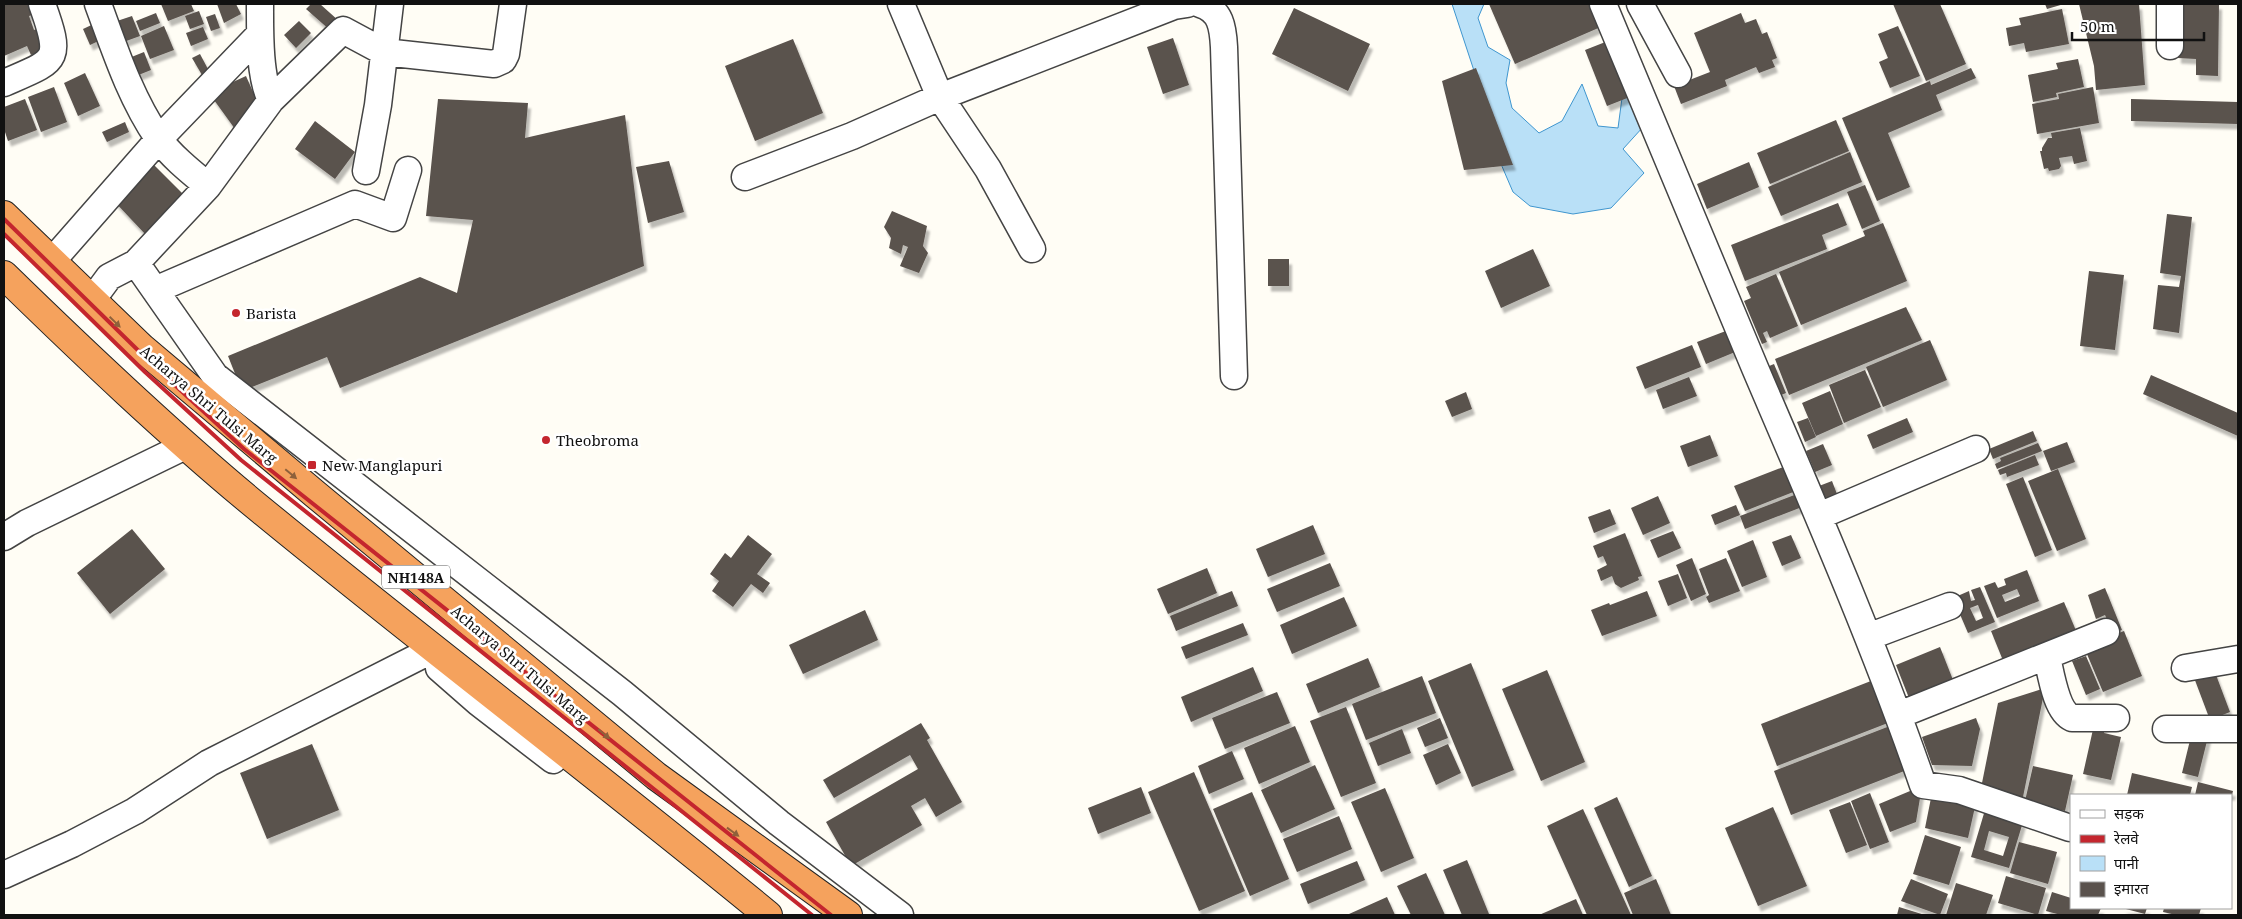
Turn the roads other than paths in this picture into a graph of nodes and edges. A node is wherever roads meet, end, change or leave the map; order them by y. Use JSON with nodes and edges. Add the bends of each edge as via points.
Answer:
{"nodes":[{"id":1,"x":42,"y":4,"type":"edge"},
{"id":2,"x":98,"y":4,"type":"edge"},
{"id":3,"x":260,"y":4,"type":"edge"},
{"id":4,"x":390,"y":4,"type":"edge"},
{"id":5,"x":513,"y":4,"type":"edge"},
{"id":6,"x":902,"y":4,"type":"edge"},
{"id":7,"x":1187,"y":4,"type":"edge"},
{"id":8,"x":1200,"y":4,"type":"edge"},
{"id":9,"x":1603,"y":4,"type":"edge"},
{"id":10,"x":1640,"y":4,"type":"edge"},
{"id":11,"x":2170,"y":4,"type":"edge"},
{"id":12,"x":260,"y":34,"type":"junction"},
{"id":13,"x":2170,"y":46,"type":"dead end"},
{"id":14,"x":384,"y":52,"type":"junction"},
{"id":15,"x":1678,"y":74,"type":"dead end"},
{"id":16,"x":4,"y":83,"type":"edge"},
{"id":17,"x":940,"y":96,"type":"junction"},
{"id":18,"x":271,"y":100,"type":"junction"},
{"id":19,"x":159,"y":139,"type":"junction"},
{"id":20,"x":408,"y":170,"type":"dead end"},
{"id":21,"x":366,"y":171,"type":"dead end"},
{"id":22,"x":745,"y":177,"type":"dead end"},
{"id":23,"x":208,"y":186,"type":"junction"},
{"id":24,"x":4,"y":215,"type":"edge"},
{"id":25,"x":1032,"y":249,"type":"dead end"},
{"id":26,"x":52,"y":261,"type":"junction"},
{"id":27,"x":136,"y":263,"type":"junction"},
{"id":28,"x":4,"y":275,"type":"edge"},
{"id":29,"x":4,"y":287,"type":"edge"},
{"id":30,"x":155,"y":290,"type":"junction"},
{"id":31,"x":92,"y":300,"type":"junction"},
{"id":32,"x":142,"y":348,"type":"junction"},
{"id":33,"x":1234,"y":376,"type":"dead end"},
{"id":34,"x":118,"y":383,"type":"junction"},
{"id":35,"x":1976,"y":449,"type":"dead end"},
{"id":36,"x":176,"y":450,"type":"junction"},
{"id":37,"x":1819,"y":516,"type":"junction"},
{"id":38,"x":4,"y":537,"type":"edge"},
{"id":39,"x":1950,"y":606,"type":"dead end"},
{"id":40,"x":2106,"y":632,"type":"dead end"},
{"id":41,"x":1868,"y":637,"type":"junction"},
{"id":42,"x":424,"y":654,"type":"junction"},
{"id":43,"x":2047,"y":657,"type":"junction"},
{"id":44,"x":2238,"y":660,"type":"edge"},
{"id":45,"x":2184,"y":668,"type":"dead end"},
{"id":46,"x":1899,"y":715,"type":"junction"},
{"id":47,"x":2116,"y":718,"type":"dead end"},
{"id":48,"x":2166,"y":729,"type":"dead end"},
{"id":49,"x":2238,"y":729,"type":"edge"},
{"id":50,"x":2070,"y":828,"type":"edge"},
{"id":51,"x":4,"y":874,"type":"edge"},
{"id":52,"x":753,"y":915,"type":"edge"},
{"id":53,"x":768,"y":915,"type":"edge"},
{"id":54,"x":848,"y":915,"type":"edge"},
{"id":55,"x":900,"y":915,"type":"edge"}],
"edges":[{"from":1,"to":16,"type":"street","via":[[53,32],[55,48],[52,58]]},
{"from":2,"to":19,"type":"street","via":[[137,103]]},
{"from":3,"to":12,"type":"street"},
{"from":4,"to":14,"type":"street"},
{"from":5,"to":14,"type":"street","via":[[506,54],[494,64]]},
{"from":6,"to":17,"type":"street"},
{"from":7,"to":17,"type":"street","via":[[1174,6]]},
{"from":8,"to":33,"type":"street","via":[[1210,6],[1218,16],[1224,47]]},
{"from":9,"to":37,"type":"street"},
{"from":10,"to":15,"type":"street"},
{"from":11,"to":13,"type":"street"},
{"from":12,"to":18,"type":"street","via":[[264,85]]},
{"from":12,"to":19,"type":"street"},
{"from":14,"to":18,"type":"street","via":[[344,30]]},
{"from":14,"to":21,"type":"street"},
{"from":17,"to":22,"type":"street","via":[[852,136]]},
{"from":17,"to":25,"type":"street","via":[[988,169]]},
{"from":18,"to":23,"type":"street"},
{"from":19,"to":23,"type":"street"},
{"from":19,"to":26,"type":"street"},
{"from":20,"to":30,"type":"street","via":[[392,218],[355,204]]},
{"from":23,"to":27,"type":"street"},
{"from":24,"to":26,"type":"highway","name":"Acharya Shri Tulsi Marg","number":"NH148A"},
{"from":26,"to":31,"type":"highway","name":"Acharya Shri Tulsi Marg","number":"NH148A"},
{"from":27,"to":30,"type":"street"},
{"from":27,"to":31,"type":"street","via":[[109,277]]},
{"from":28,"to":34,"type":"highway","number":"NH148A"},
{"from":29,"to":36,"type":"street"},
{"from":30,"to":55,"type":"street","via":[[215,376],[622,693],[779,823]]},
{"from":31,"to":32,"type":"highway","name":"Acharya Shri Tulsi Marg","number":"NH148A","one_way":true},
{"from":32,"to":34,"type":"highway"},
{"from":32,"to":54,"type":"highway","name":"Acharya Shri Tulsi Marg","number":"NH148A","one_way":true,"via":[[656,776]]},
{"from":34,"to":53,"type":"highway","number":"NH148A","via":[[261,509]]},
{"from":35,"to":37,"type":"street"},
{"from":36,"to":38,"type":"street"},
{"from":36,"to":42,"type":"street"},
{"from":37,"to":41,"type":"street"},
{"from":39,"to":41,"type":"street"},
{"from":40,"to":43,"type":"street"},
{"from":41,"to":46,"type":"street"},
{"from":42,"to":51,"type":"street","via":[[209,763],[135,811],[80,840]]},
{"from":42,"to":52,"type":"street","via":[[479,703]]},
{"from":43,"to":46,"type":"street"},
{"from":43,"to":47,"type":"street","via":[[2059,703],[2067,716]]},
{"from":44,"to":45,"type":"street"},
{"from":46,"to":50,"type":"street","via":[[1923,785],[1959,790]]},
{"from":48,"to":49,"type":"street"}]}
